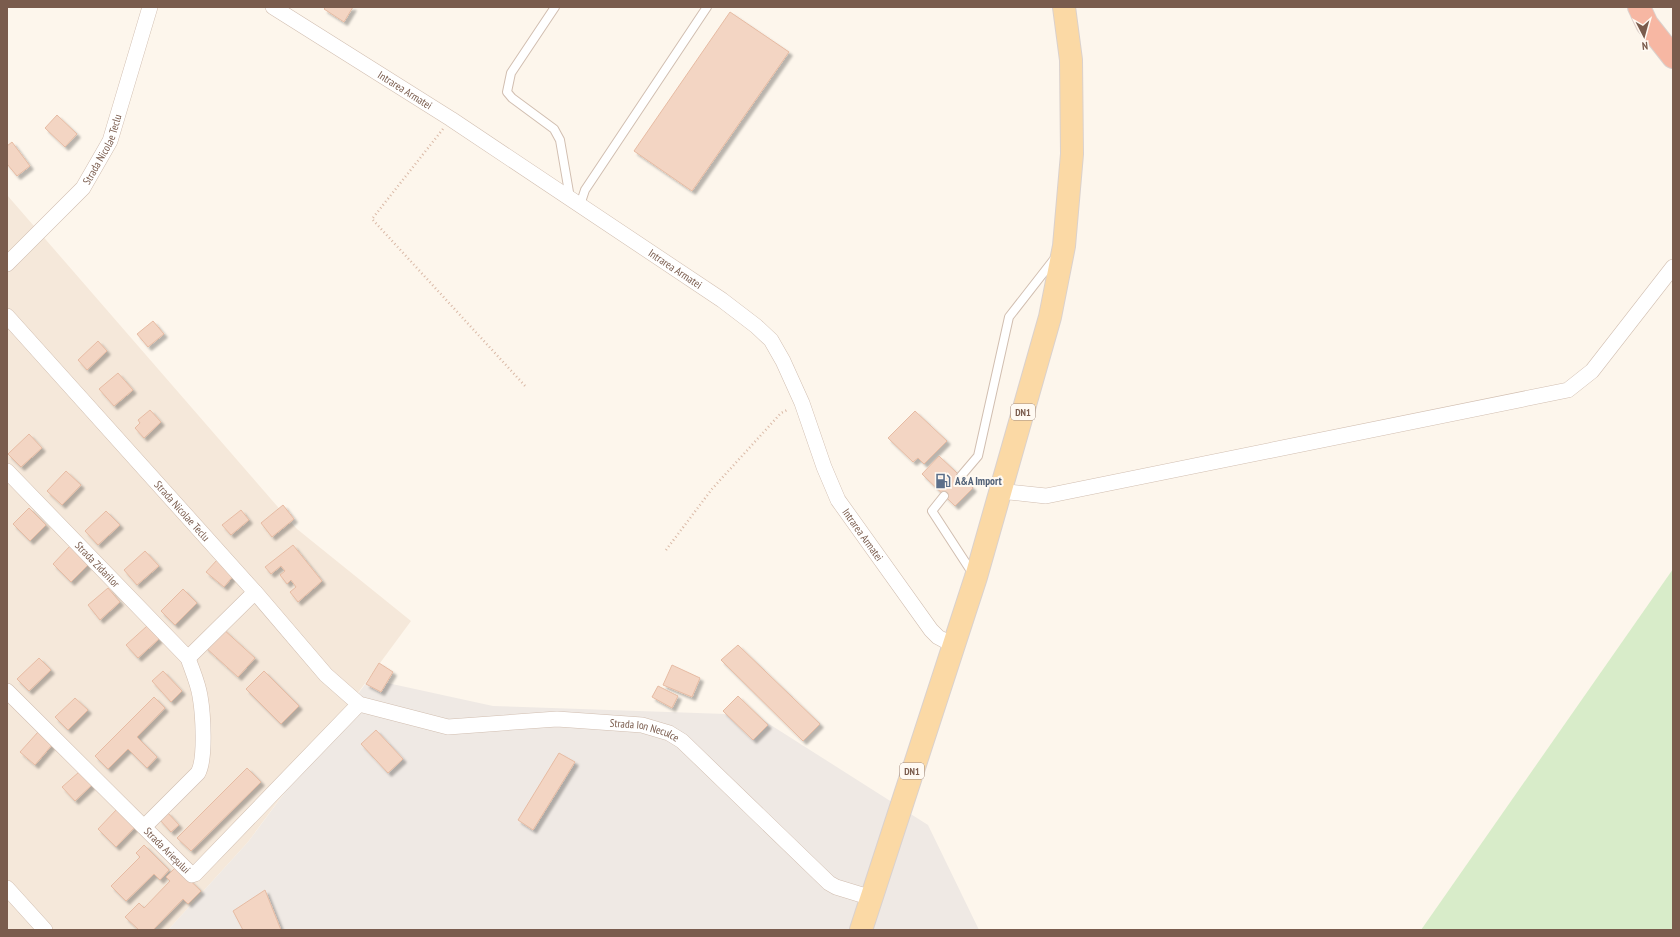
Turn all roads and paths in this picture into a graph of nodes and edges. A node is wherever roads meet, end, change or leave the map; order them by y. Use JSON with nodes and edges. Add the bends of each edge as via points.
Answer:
{"nodes":[{"id":1,"x":150,"y":7,"type":"edge"},
{"id":2,"x":273,"y":7,"type":"edge"},
{"id":3,"x":555,"y":7,"type":"edge"},
{"id":4,"x":707,"y":7,"type":"edge"},
{"id":5,"x":1064,"y":7,"type":"edge"},
{"id":6,"x":1639,"y":7,"type":"edge"},
{"id":7,"x":1673,"y":57,"type":"edge"},
{"id":8,"x":451,"y":119,"type":"junction"},
{"id":9,"x":575,"y":202,"type":"junction"},
{"id":10,"x":1064,"y":246,"type":"junction"},
{"id":11,"x":7,"y":264,"type":"edge"},
{"id":12,"x":1673,"y":266,"type":"edge"},
{"id":13,"x":7,"y":316,"type":"edge"},
{"id":14,"x":527,"y":388,"type":"dead end"},
{"id":15,"x":802,"y":403,"type":"junction"},
{"id":16,"x":7,"y":472,"type":"edge"},
{"id":17,"x":961,"y":476,"type":"dead end"},
{"id":18,"x":1000,"y":491,"type":"junction"},
{"id":19,"x":944,"y":496,"type":"dead end"},
{"id":20,"x":666,"y":550,"type":"dead end"},
{"id":21,"x":976,"y":577,"type":"junction"},
{"id":22,"x":255,"y":592,"type":"junction"},
{"id":23,"x":953,"y":645,"type":"junction"},
{"id":24,"x":188,"y":658,"type":"junction"},
{"id":25,"x":7,"y":691,"type":"edge"},
{"id":26,"x":359,"y":704,"type":"junction"},
{"id":27,"x":144,"y":827,"type":"junction"},
{"id":28,"x":7,"y":888,"type":"edge"},
{"id":29,"x":872,"y":898,"type":"junction"},
{"id":30,"x":45,"y":930,"type":"edge"},
{"id":31,"x":861,"y":930,"type":"edge"}],
"edges":[{"from":1,"to":11,"type":"street","name":"Strada Nicolae Teclu","via":[[110,141],[83,188]]},
{"from":2,"to":8,"type":"street","name":"Intrarea Armatei"},
{"from":3,"to":9,"type":"lane","via":[[511,73],[507,92],[554,129],[560,140]]},
{"from":4,"to":9,"type":"lane"},
{"from":5,"to":10,"type":"main road","number":"DN1","via":[[1070,60],[1072,154]]},
{"from":6,"to":7,"type":"highway","via":[[1658,39]]},
{"from":8,"to":9,"type":"street","name":"Intrarea Armatei"},
{"from":8,"to":14,"type":"path","via":[[372,219]]},
{"from":9,"to":15,"type":"street","name":"Intrarea Armatei","via":[[722,300],[756,326],[771,340]]},
{"from":10,"to":17,"type":"lane","via":[[1009,317],[978,456]]},
{"from":10,"to":18,"type":"main road","number":"DN1","via":[[1050,317]]},
{"from":12,"to":18,"type":"street","via":[[1592,371],[1568,390],[1046,496]]},
{"from":13,"to":22,"type":"street","name":"Strada Nicolae Teclu"},
{"from":15,"to":20,"type":"path","via":[[781,413],[712,489]]},
{"from":15,"to":23,"type":"street","name":"Intrarea Armatei","via":[[838,500],[931,630]]},
{"from":16,"to":24,"type":"street","name":"Strada Zidarilor"},
{"from":18,"to":21,"type":"main road","number":"DN1"},
{"from":19,"to":21,"type":"lane","via":[[932,511]]},
{"from":21,"to":23,"type":"main road","number":"DN1"},
{"from":22,"to":24,"type":"street"},
{"from":22,"to":26,"type":"street","name":"Strada Nicolae Teclu","via":[[326,675]]},
{"from":23,"to":29,"type":"main road","number":"DN1"},
{"from":24,"to":27,"type":"street","name":"Strada Zidarilor","via":[[200,695],[203,724],[202,766]]},
{"from":25,"to":27,"type":"street","name":"Strada Arieșului"},
{"from":26,"to":27,"type":"street","name":"Strada Arieșului","via":[[195,874],[190,874]]},
{"from":26,"to":29,"type":"street","name":"Strada Ion Neculce","via":[[448,727],[557,719],[642,725],[669,733],[682,741],[836,887]]},
{"from":28,"to":30,"type":"street"},
{"from":29,"to":31,"type":"main road","number":"DN1"}]}
